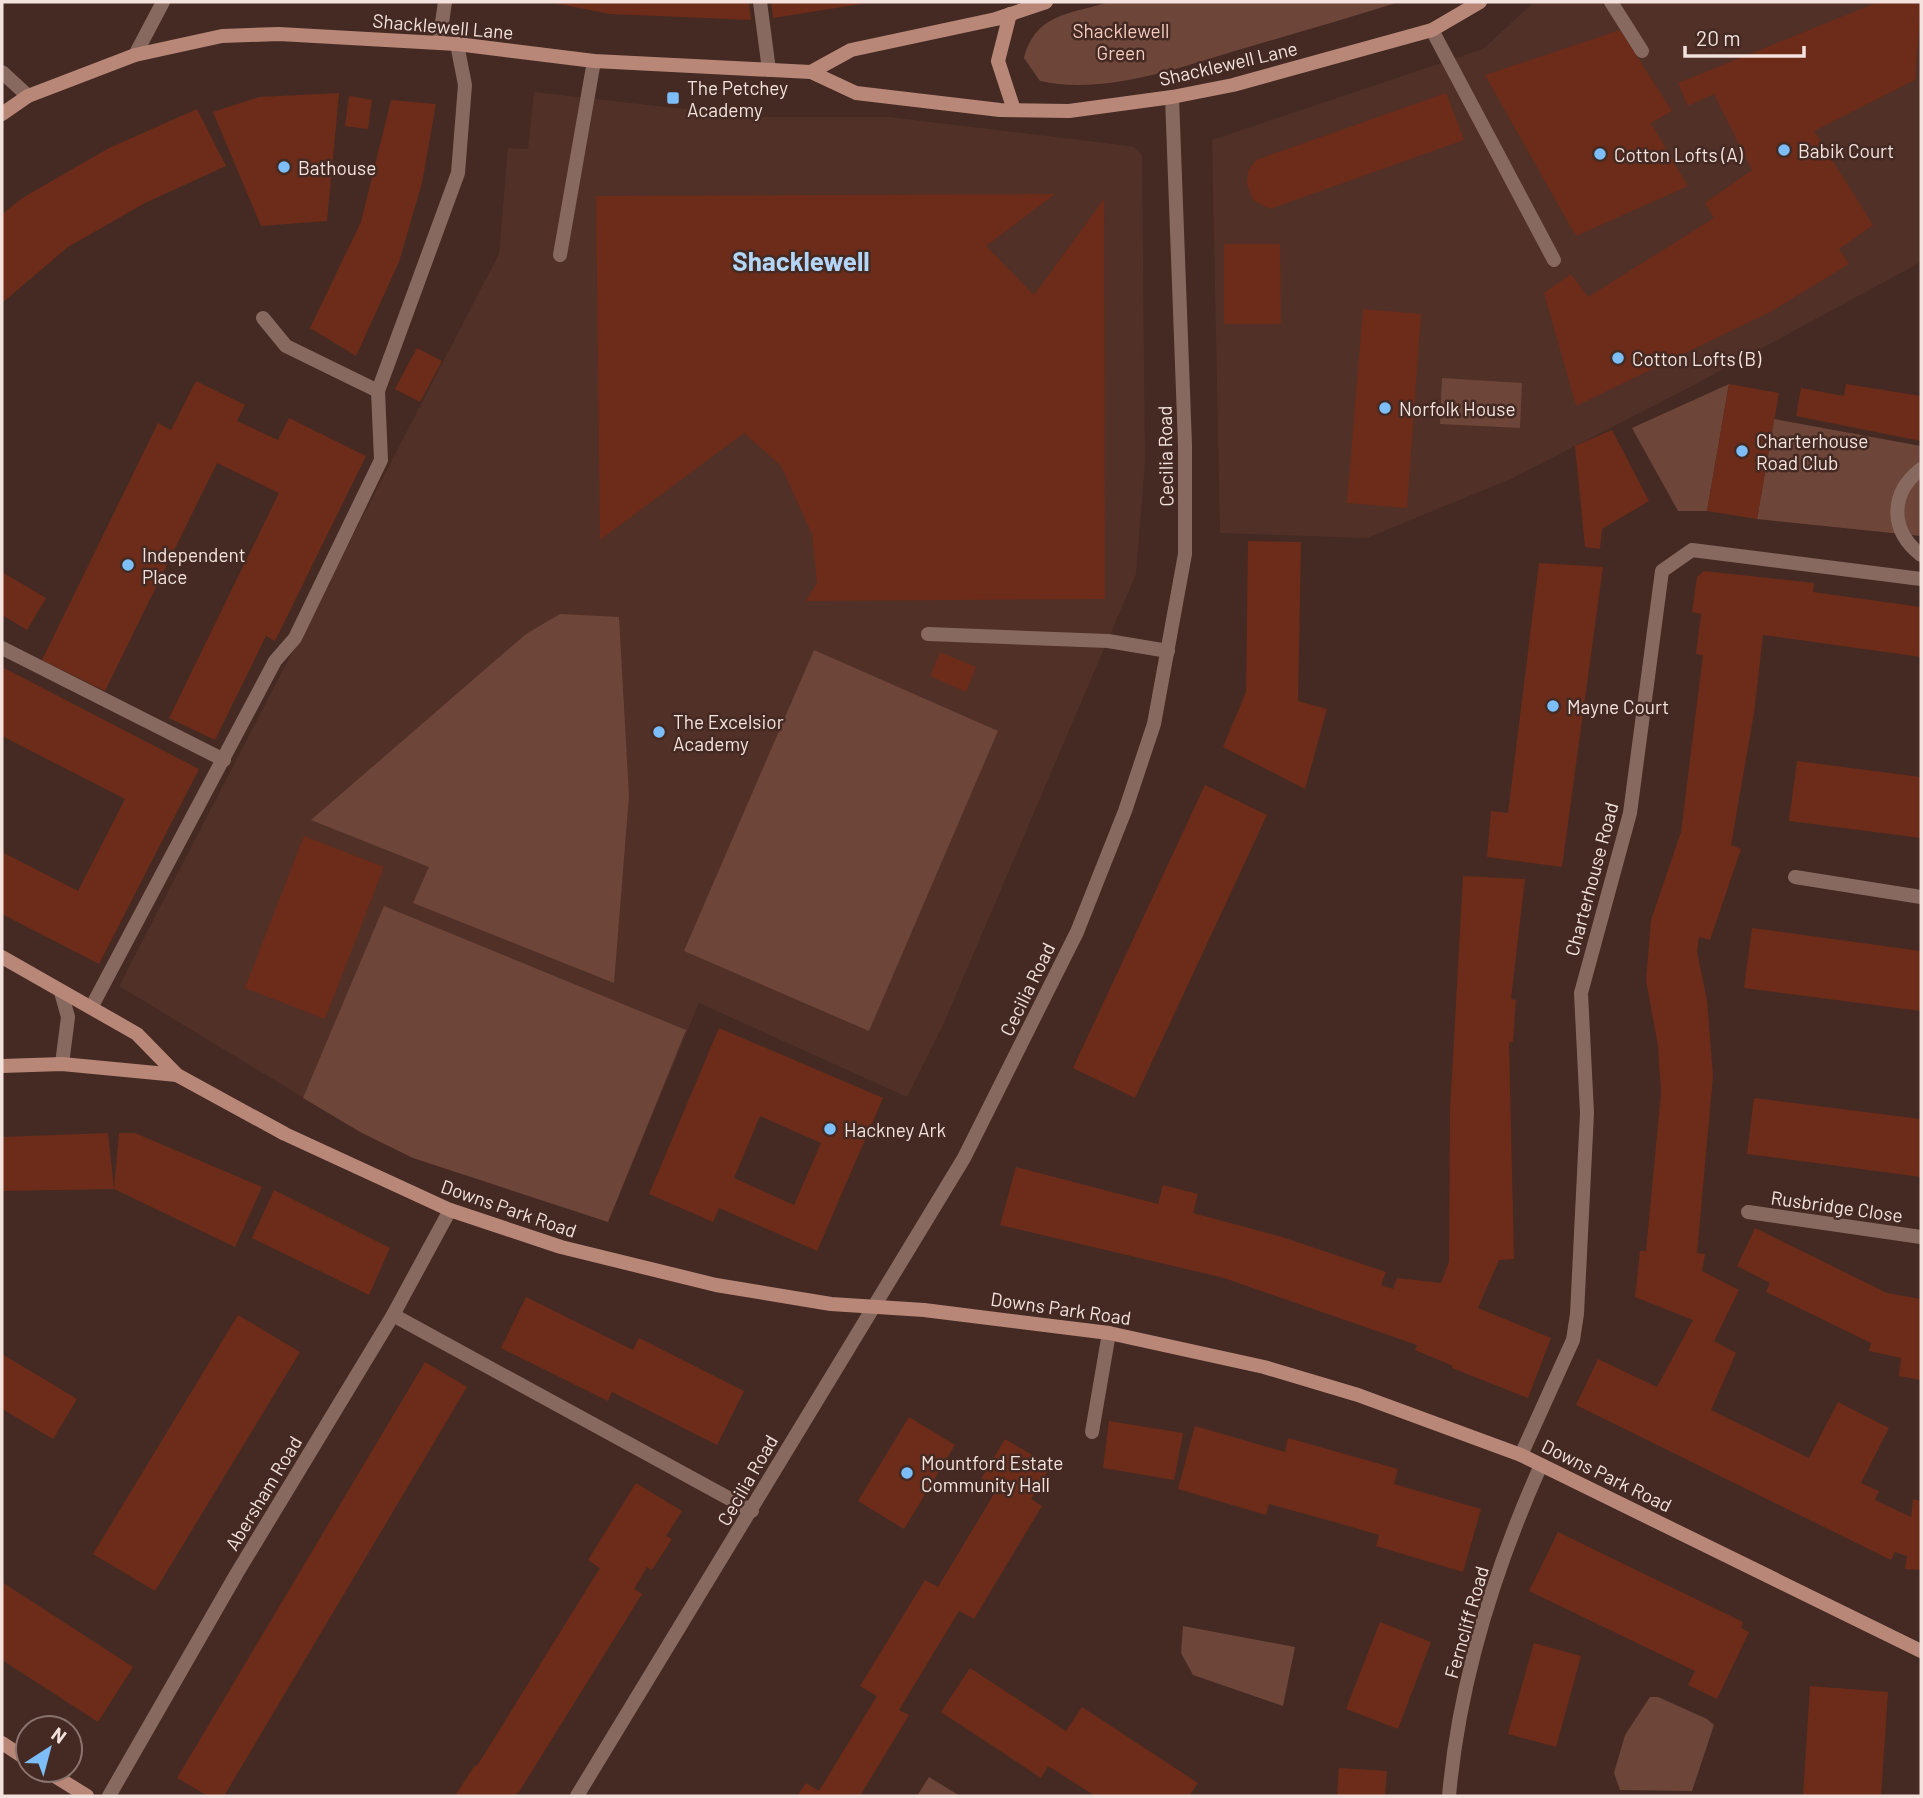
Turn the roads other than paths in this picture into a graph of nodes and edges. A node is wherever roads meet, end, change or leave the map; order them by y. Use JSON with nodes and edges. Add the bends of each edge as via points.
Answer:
{"nodes":[{"id":1,"x":163,"y":2,"type":"edge"},
{"id":2,"x":445,"y":2,"type":"edge"},
{"id":3,"x":760,"y":2,"type":"edge"},
{"id":4,"x":1480,"y":2,"type":"edge"},
{"id":5,"x":1611,"y":2,"type":"edge"},
{"id":6,"x":1041,"y":3,"type":"edge"},
{"id":7,"x":1010,"y":14,"type":"junction"},
{"id":8,"x":1432,"y":30,"type":"junction"},
{"id":9,"x":439,"y":43,"type":"junction"},
{"id":10,"x":457,"y":44,"type":"junction"},
{"id":11,"x":1642,"y":51,"type":"dead end"},
{"id":12,"x":135,"y":54,"type":"junction"},
{"id":13,"x":594,"y":61,"type":"junction"},
{"id":14,"x":769,"y":70,"type":"junction"},
{"id":15,"x":2,"y":72,"type":"edge"},
{"id":16,"x":811,"y":72,"type":"junction"},
{"id":17,"x":28,"y":96,"type":"junction"},
{"id":18,"x":1172,"y":97,"type":"junction"},
{"id":19,"x":1014,"y":110,"type":"junction"},
{"id":20,"x":2,"y":114,"type":"edge"},
{"id":21,"x":560,"y":255,"type":"dead end"},
{"id":22,"x":1554,"y":260,"type":"dead end"},
{"id":23,"x":262,"y":318,"type":"dead end"},
{"id":24,"x":378,"y":391,"type":"junction"},
{"id":25,"x":1921,"y":469,"type":"edge"},
{"id":26,"x":1921,"y":555,"type":"edge"},
{"id":27,"x":1921,"y":579,"type":"edge"},
{"id":28,"x":928,"y":634,"type":"dead end"},
{"id":29,"x":2,"y":648,"type":"edge"},
{"id":30,"x":1168,"y":651,"type":"junction"},
{"id":31,"x":224,"y":760,"type":"junction"},
{"id":32,"x":1795,"y":877,"type":"dead end"},
{"id":33,"x":1921,"y":897,"type":"edge"},
{"id":34,"x":2,"y":957,"type":"edge"},
{"id":35,"x":61,"y":992,"type":"junction"},
{"id":36,"x":92,"y":1006,"type":"junction"},
{"id":37,"x":62,"y":1064,"type":"junction"},
{"id":38,"x":2,"y":1066,"type":"edge"},
{"id":39,"x":177,"y":1074,"type":"junction"},
{"id":40,"x":450,"y":1210,"type":"junction"},
{"id":41,"x":1748,"y":1212,"type":"dead end"},
{"id":42,"x":1921,"y":1237,"type":"edge"},
{"id":43,"x":875,"y":1306,"type":"junction"},
{"id":44,"x":393,"y":1315,"type":"junction"},
{"id":45,"x":1109,"y":1333,"type":"junction"},
{"id":46,"x":1092,"y":1432,"type":"dead end"},
{"id":47,"x":1521,"y":1455,"type":"junction"},
{"id":48,"x":1541,"y":1465,"type":"junction"},
{"id":49,"x":752,"y":1511,"type":"junction"},
{"id":50,"x":1921,"y":1651,"type":"edge"},
{"id":51,"x":67,"y":1784,"type":"edge"},
{"id":52,"x":86,"y":1796,"type":"edge"},
{"id":53,"x":109,"y":1796,"type":"edge"},
{"id":54,"x":577,"y":1796,"type":"edge"},
{"id":55,"x":1449,"y":1796,"type":"edge"}],
"edges":[{"from":1,"to":12,"type":"street"},
{"from":2,"to":9,"type":"street"},
{"from":3,"to":14,"type":"street"},
{"from":4,"to":8,"type":"street","name":"Shacklewell Lane"},
{"from":5,"to":11,"type":"street"},
{"from":6,"to":7,"type":"street"},
{"from":7,"to":16,"type":"street","via":[[851,50]]},
{"from":7,"to":19,"type":"street","via":[[998,61]]},
{"from":8,"to":18,"type":"street","name":"Shacklewell Lane","via":[[1233,85]]},
{"from":8,"to":22,"type":"street"},
{"from":9,"to":10,"type":"street","name":"Shacklewell Lane"},
{"from":9,"to":12,"type":"street","name":"Shacklewell Lane","via":[[279,34],[222,36]]},
{"from":10,"to":13,"type":"street","name":"Shacklewell Lane"},
{"from":10,"to":24,"type":"street","via":[[465,85],[458,173]]},
{"from":12,"to":17,"type":"street","name":"Shacklewell Lane"},
{"from":13,"to":14,"type":"street","name":"Shacklewell Lane"},
{"from":13,"to":21,"type":"street"},
{"from":14,"to":16,"type":"street","name":"Shacklewell Lane"},
{"from":15,"to":17,"type":"street"},
{"from":16,"to":19,"type":"street","name":"Shacklewell Lane","via":[[856,93]]},
{"from":17,"to":20,"type":"street","name":"Shacklewell Lane"},
{"from":18,"to":19,"type":"street","name":"Shacklewell Lane","via":[[1069,111]]},
{"from":18,"to":30,"type":"street","name":"Cecilia Road","via":[[1185,554]]},
{"from":23,"to":24,"type":"street","via":[[286,346]]},
{"from":24,"to":31,"type":"street","via":[[381,460],[295,638],[275,661]]},
{"from":25,"to":26,"type":"street","via":[[1906,481],[1896,502],[1900,526]]},
{"from":27,"to":47,"type":"street","name":"Charterhouse Road","via":[[1692,550],[1662,571],[1630,813],[1581,993],[1587,1113],[1573,1340]]},
{"from":28,"to":30,"type":"street","via":[[1108,641]]},
{"from":29,"to":31,"type":"street"},
{"from":30,"to":43,"type":"street","name":"Cecilia Road","via":[[1150,737],[1077,932],[964,1158]]},
{"from":31,"to":36,"type":"street"},
{"from":32,"to":33,"type":"street"},
{"from":34,"to":35,"type":"street","name":"Downs Park Road"},
{"from":35,"to":36,"type":"street","name":"Downs Park Road"},
{"from":35,"to":37,"type":"street","via":[[68,1017]]},
{"from":36,"to":39,"type":"street","name":"Downs Park Road","via":[[137,1034]]},
{"from":37,"to":38,"type":"street","name":"Downs Park Road"},
{"from":37,"to":39,"type":"street","name":"Downs Park Road"},
{"from":39,"to":40,"type":"street","name":"Downs Park Road","via":[[285,1134]]},
{"from":40,"to":43,"type":"street","name":"Downs Park Road","via":[[561,1247],[716,1285],[831,1304]]},
{"from":40,"to":44,"type":"street","name":"Abersham Road"},
{"from":41,"to":42,"type":"street","name":"Rusbridge Close"},
{"from":43,"to":45,"type":"street","name":"Downs Park Road"},
{"from":43,"to":49,"type":"street","name":"Cecilia Road"},
{"from":44,"to":49,"type":"street"},
{"from":44,"to":53,"type":"street","name":"Abersham Road"},
{"from":45,"to":46,"type":"street"},
{"from":45,"to":47,"type":"street","name":"Downs Park Road","via":[[1264,1367],[1358,1395]]},
{"from":47,"to":48,"type":"street","name":"Downs Park Road"},
{"from":48,"to":50,"type":"street","name":"Downs Park Road"},
{"from":48,"to":55,"type":"street","name":"Ferncliff Road","via":[[1489,1604],[1461,1707]]},
{"from":49,"to":54,"type":"street","name":"Cecilia Road"},
{"from":51,"to":52,"type":"street"}]}
